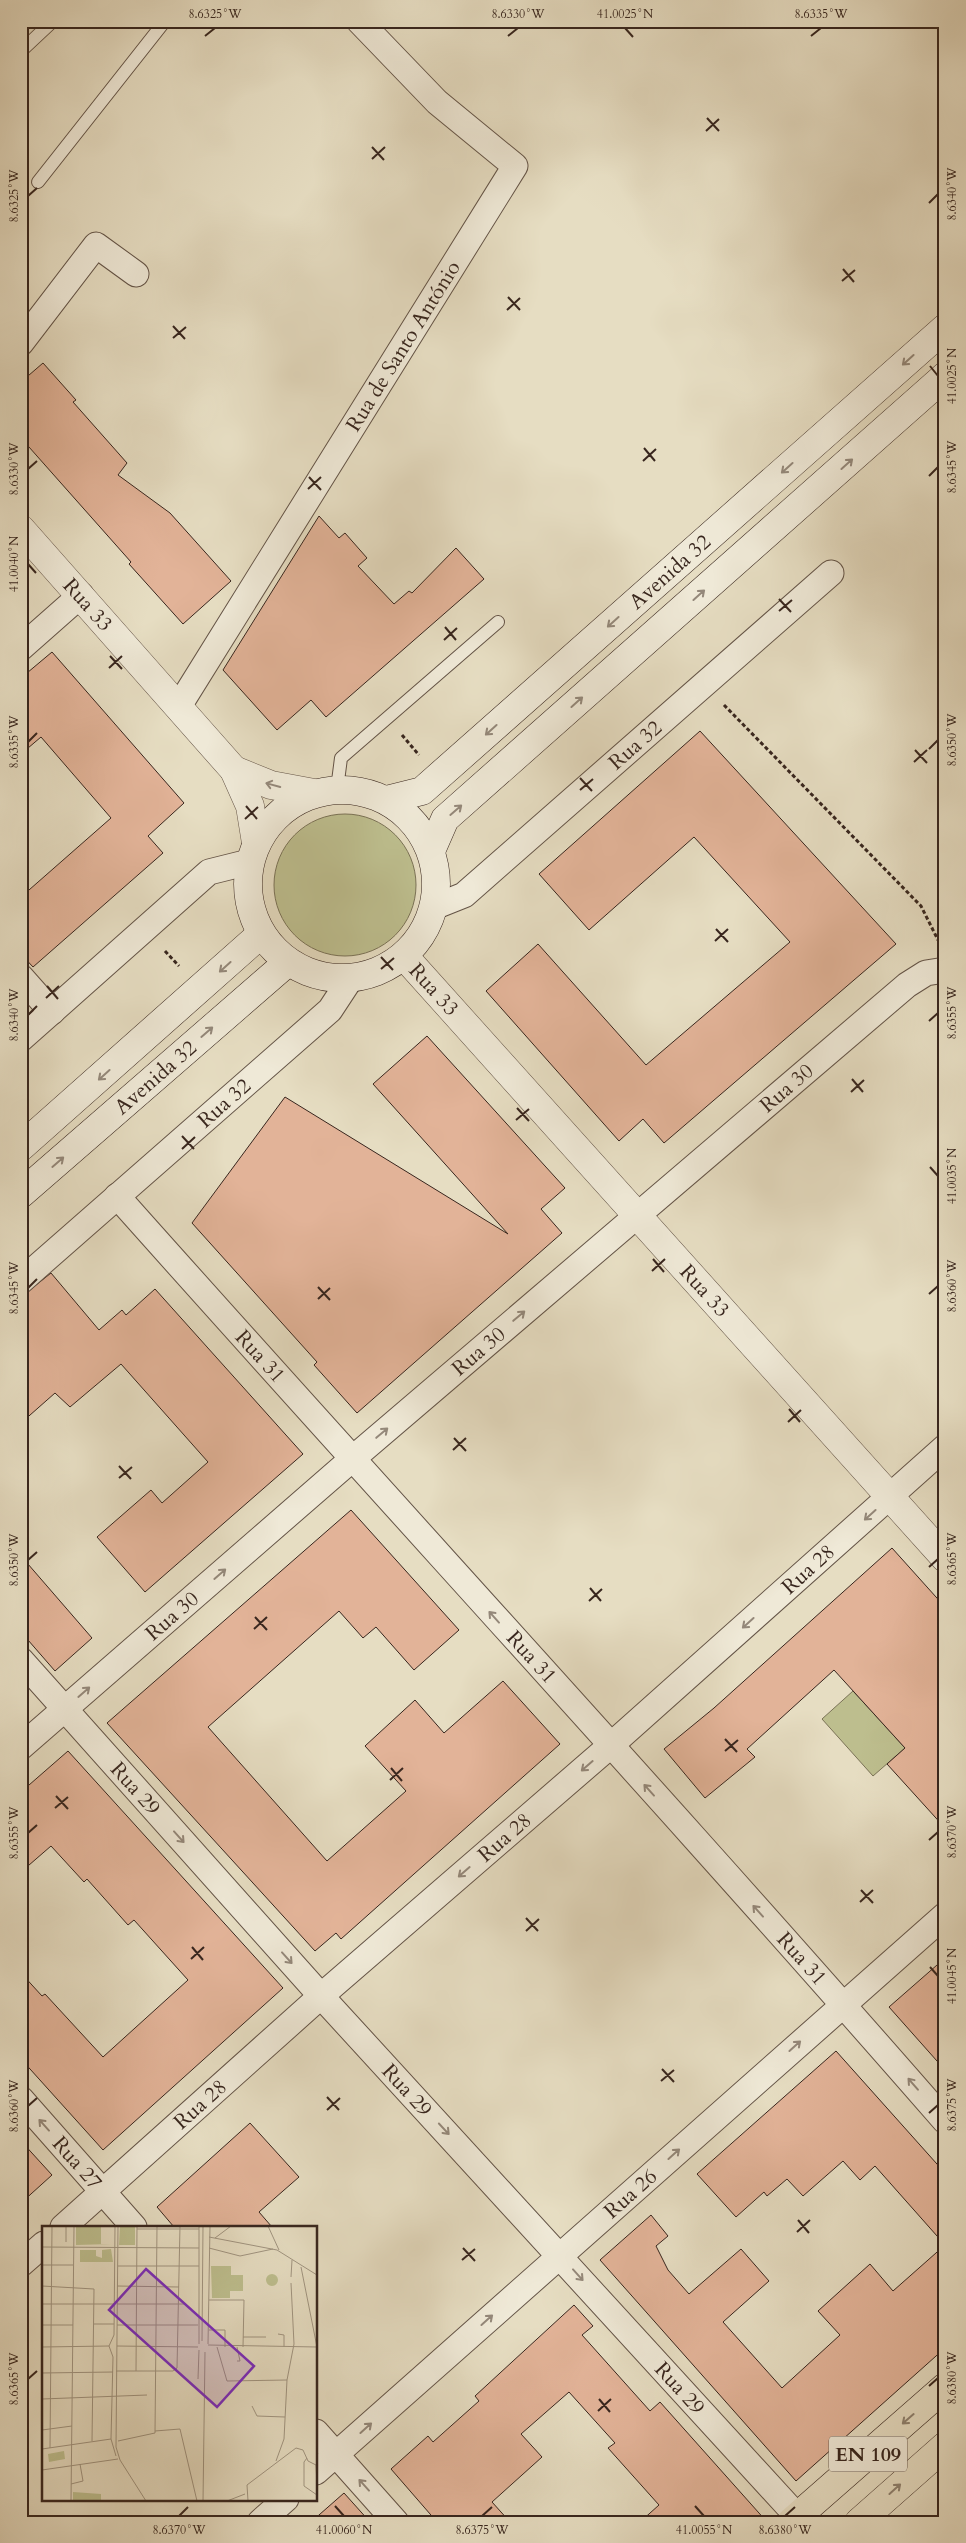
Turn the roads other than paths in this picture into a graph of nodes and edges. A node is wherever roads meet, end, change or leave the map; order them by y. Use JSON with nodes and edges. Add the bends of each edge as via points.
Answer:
{"nodes":[{"id":1,"x":53,"y":21,"type":"edge"},
{"id":2,"x":165,"y":21,"type":"edge"},
{"id":3,"x":359,"y":21,"type":"edge"},
{"id":4,"x":21,"y":51,"type":"edge"},
{"id":5,"x":38,"y":182,"type":"dead end"},
{"id":6,"x":136,"y":274,"type":"dead end"},
{"id":7,"x":945,"y":328,"type":"edge"},
{"id":8,"x":21,"y":343,"type":"edge"},
{"id":9,"x":945,"y":376,"type":"edge"},
{"id":10,"x":21,"y":529,"type":"edge"},
{"id":11,"x":831,"y":573,"type":"dead end"},
{"id":12,"x":81,"y":595,"type":"junction"},
{"id":13,"x":498,"y":622,"type":"dead end"},
{"id":14,"x":21,"y":648,"type":"edge"},
{"id":15,"x":178,"y":706,"type":"junction"},
{"id":16,"x":234,"y":770,"type":"junction"},
{"id":17,"x":326,"y":791,"type":"junction"},
{"id":18,"x":386,"y":800,"type":"junction"},
{"id":19,"x":431,"y":851,"type":"junction"},
{"id":20,"x":252,"y":852,"type":"junction"},
{"id":21,"x":434,"y":907,"type":"junction"},
{"id":22,"x":261,"y":934,"type":"junction"},
{"id":23,"x":404,"y":956,"type":"junction"},
{"id":24,"x":288,"y":962,"type":"junction"},
{"id":25,"x":945,"y":970,"type":"edge"},
{"id":26,"x":21,"y":977,"type":"edge"},
{"id":27,"x":351,"y":978,"type":"junction"},
{"id":28,"x":52,"y":1012,"type":"junction"},
{"id":29,"x":21,"y":1039,"type":"edge"},
{"id":30,"x":21,"y":1148,"type":"edge"},
{"id":31,"x":21,"y":1194,"type":"edge"},
{"id":32,"x":116,"y":1196,"type":"junction"},
{"id":33,"x":637,"y":1216,"type":"junction"},
{"id":34,"x":21,"y":1281,"type":"edge"},
{"id":35,"x":945,"y":1447,"type":"edge"},
{"id":36,"x":351,"y":1460,"type":"junction"},
{"id":37,"x":890,"y":1497,"type":"junction"},
{"id":38,"x":945,"y":1558,"type":"edge"},
{"id":39,"x":21,"y":1660,"type":"edge"},
{"id":40,"x":64,"y":1710,"type":"junction"},
{"id":41,"x":610,"y":1746,"type":"junction"},
{"id":42,"x":21,"y":1747,"type":"edge"},
{"id":43,"x":945,"y":1915,"type":"edge"},
{"id":44,"x":321,"y":1996,"type":"junction"},
{"id":45,"x":843,"y":2004,"type":"junction"},
{"id":46,"x":21,"y":2099,"type":"edge"},
{"id":47,"x":945,"y":2121,"type":"edge"},
{"id":48,"x":102,"y":2191,"type":"junction"},
{"id":49,"x":63,"y":2226,"type":"edge"},
{"id":50,"x":133,"y":2226,"type":"edge"},
{"id":51,"x":42,"y":2246,"type":"edge"},
{"id":52,"x":560,"y":2255,"type":"junction"},
{"id":53,"x":21,"y":2264,"type":"edge"},
{"id":54,"x":945,"y":2387,"type":"edge"},
{"id":55,"x":318,"y":2434,"type":"edge"},
{"id":56,"x":945,"y":2446,"type":"edge"},
{"id":57,"x":336,"y":2455,"type":"junction"},
{"id":58,"x":318,"y":2470,"type":"edge"},
{"id":59,"x":285,"y":2500,"type":"edge"},
{"id":60,"x":794,"y":2519,"type":"edge"},
{"id":61,"x":260,"y":2522,"type":"edge"},
{"id":62,"x":396,"y":2522,"type":"edge"},
{"id":63,"x":859,"y":2522,"type":"edge"}],
"edges":[{"from":1,"to":4,"type":"lane"},
{"from":2,"to":5,"type":"lane"},
{"from":3,"to":15,"type":"street","name":"Rua de Santo António","via":[[437,102],[515,166]]},
{"from":6,"to":8,"type":"street","via":[[96,245]]},
{"from":7,"to":18,"type":"main road","name":"Avenida 32","one_way":true,"via":[[422,791]]},
{"from":19,"to":9,"type":"main road","name":"Avenida 32","one_way":true,"via":[[445,819]]},
{"from":10,"to":12,"type":"main road","name":"Rua 33"},
{"from":11,"to":21,"type":"street","name":"Rua 32","via":[[464,895]]},
{"from":12,"to":14,"type":"street"},
{"from":12,"to":15,"type":"main road","name":"Rua 33"},
{"from":13,"to":17,"type":"lane","via":[[341,758]]},
{"from":15,"to":16,"type":"main road","name":"Rua 33"},
{"from":17,"to":16,"type":"main road","name":"Rua 33","one_way":true,"via":[[271,785]]},
{"from":16,"to":20,"type":"main road","name":"Rua 33","via":[[250,806]]},
{"from":17,"to":18,"type":"main road","name":"Rua 33","via":[[362,791]]},
{"from":17,"to":20,"type":"main road","via":[[292,802],[270,821]]},
{"from":18,"to":19,"type":"main road","name":"Rua 33","via":[[405,813],[420,830]]},
{"from":19,"to":21,"type":"main road","name":"Rua 33","via":[[436,878]]},
{"from":20,"to":22,"type":"main road","via":[[247,887],[251,912]]},
{"from":20,"to":28,"type":"street","via":[[209,872]]},
{"from":21,"to":23,"type":"main road","name":"Rua 33","via":[[424,932]]},
{"from":22,"to":24,"type":"main road"},
{"from":22,"to":30,"type":"main road","name":"Avenida 32","one_way":true},
{"from":23,"to":27,"type":"main road","name":"Rua 33","via":[[381,970]]},
{"from":23,"to":33,"type":"main road","name":"Rua 33"},
{"from":24,"to":27,"type":"main road","name":"Rua 33","via":[[329,978]]},
{"from":31,"to":24,"type":"main road","name":"Avenida 32","one_way":true},
{"from":25,"to":33,"type":"street","name":"Rua 30","via":[[926,973],[907,985]]},
{"from":26,"to":28,"type":"street"},
{"from":27,"to":32,"type":"street","name":"Rua 32","via":[[330,1010]]},
{"from":28,"to":29,"type":"street"},
{"from":32,"to":34,"type":"street","name":"Rua 32"},
{"from":32,"to":36,"type":"street","name":"Rua 31"},
{"from":36,"to":33,"type":"street","name":"Rua 30","one_way":true},
{"from":33,"to":37,"type":"main road","name":"Rua 33"},
{"from":35,"to":37,"type":"street","name":"Rua 28"},
{"from":40,"to":36,"type":"street","name":"Rua 30","one_way":true},
{"from":41,"to":36,"type":"street","name":"Rua 31","one_way":true},
{"from":37,"to":38,"type":"main road","name":"Rua 33"},
{"from":37,"to":41,"type":"street","name":"Rua 28","one_way":true},
{"from":39,"to":40,"type":"street","name":"Rua 29"},
{"from":40,"to":42,"type":"street","name":"Rua 30"},
{"from":40,"to":44,"type":"street","name":"Rua 29","one_way":true},
{"from":41,"to":44,"type":"street","name":"Rua 28","one_way":true},
{"from":45,"to":41,"type":"street","name":"Rua 31","one_way":true},
{"from":43,"to":45,"type":"street","name":"Rua 26"},
{"from":44,"to":48,"type":"street","name":"Rua 28"},
{"from":44,"to":52,"type":"street","name":"Rua 29","one_way":true},
{"from":47,"to":45,"type":"street","name":"Rua 31","one_way":true},
{"from":52,"to":45,"type":"street","name":"Rua 26","one_way":true},
{"from":48,"to":46,"type":"street","name":"Rua 27","one_way":true},
{"from":48,"to":49,"type":"street","name":"Rua 28"},
{"from":48,"to":50,"type":"street","name":"Rua 27"},
{"from":51,"to":53,"type":"street"},
{"from":57,"to":52,"type":"street","name":"Rua 26","one_way":true},
{"from":52,"to":60,"type":"street","name":"Rua 29","one_way":true},
{"from":54,"to":60,"type":"main road","number":"EN 109","one_way":true},
{"from":55,"to":57,"type":"street"},
{"from":63,"to":56,"type":"main road","number":"EN 109","one_way":true},
{"from":57,"to":58,"type":"street","name":"Rua 26"},
{"from":62,"to":57,"type":"street","one_way":true},
{"from":59,"to":61,"type":"street"}]}
